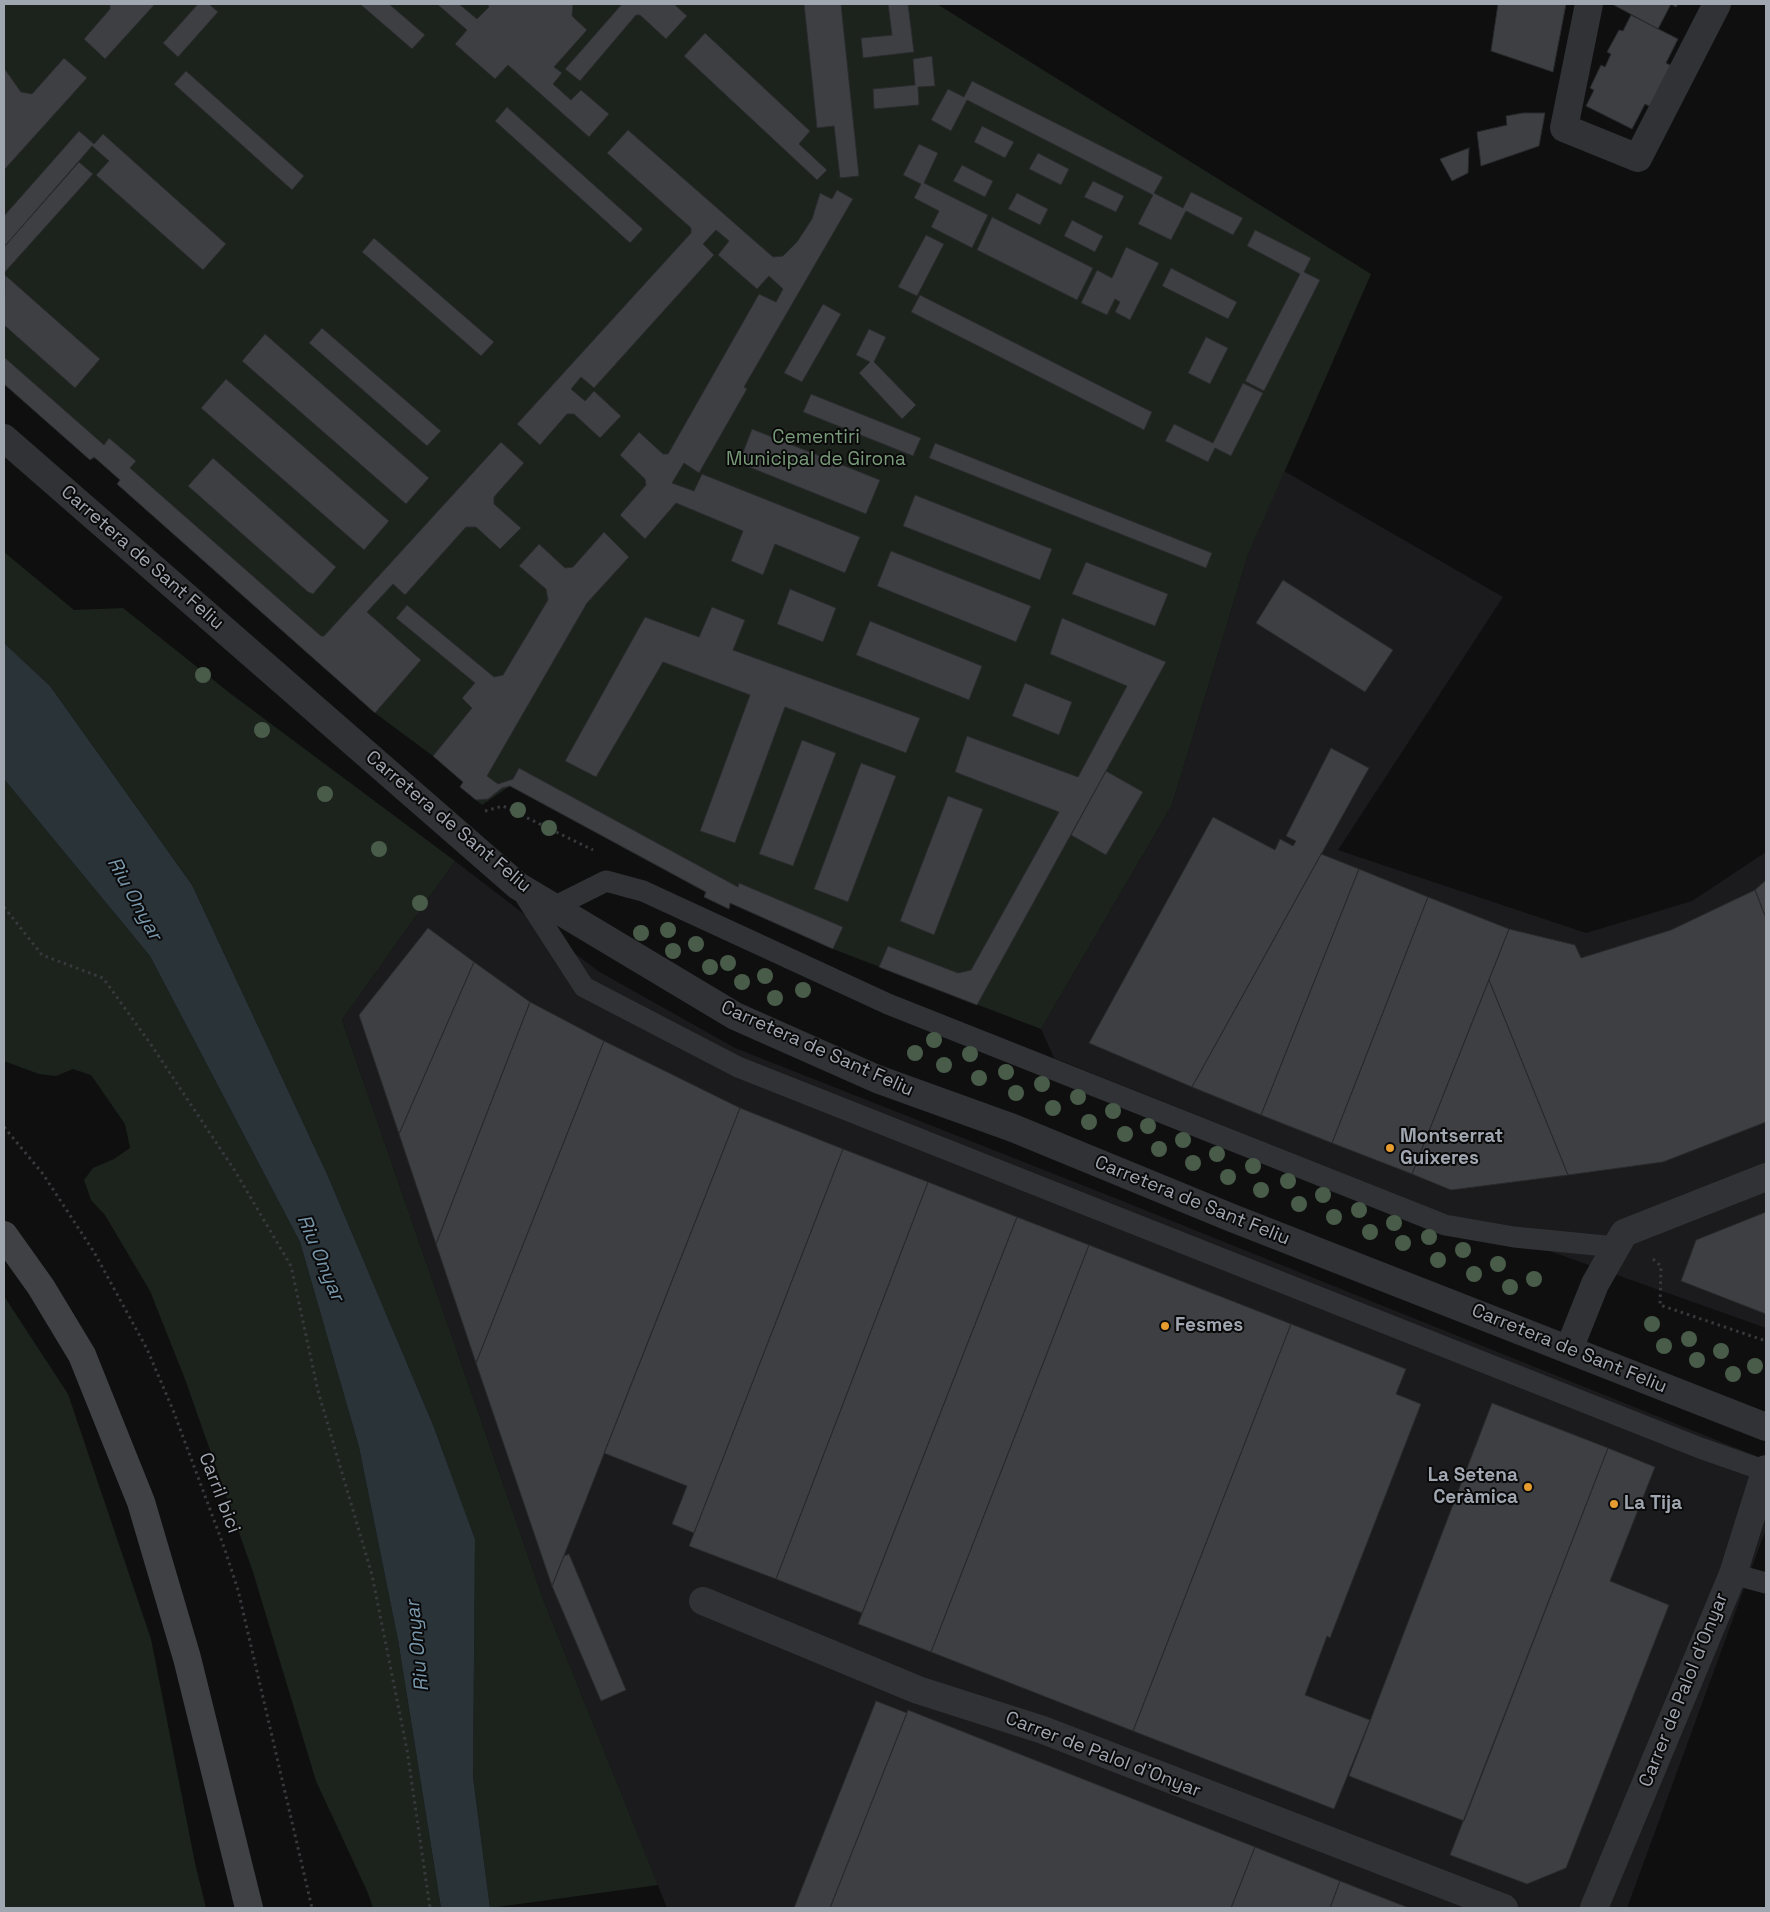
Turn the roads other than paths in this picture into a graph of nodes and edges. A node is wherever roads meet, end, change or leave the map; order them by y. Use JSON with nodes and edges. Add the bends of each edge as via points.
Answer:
{"nodes":[{"id":1,"x":1588,"y":4,"type":"edge"},
{"id":2,"x":1717,"y":4,"type":"edge"},
{"id":3,"x":4,"y":438,"type":"edge"},
{"id":4,"x":518,"y":886,"type":"junction"},
{"id":5,"x":554,"y":907,"type":"junction"},
{"id":6,"x":1766,"y":1177,"type":"edge"},
{"id":7,"x":4,"y":1235,"type":"edge"},
{"id":8,"x":1616,"y":1247,"type":"junction"},
{"id":9,"x":1569,"y":1349,"type":"junction"},
{"id":10,"x":1766,"y":1427,"type":"edge"},
{"id":11,"x":1766,"y":1470,"type":"edge"},
{"id":12,"x":1732,"y":1574,"type":"junction"},
{"id":13,"x":1766,"y":1583,"type":"edge"},
{"id":14,"x":703,"y":1601,"type":"dead end"},
{"id":15,"x":249,"y":1908,"type":"edge"},
{"id":16,"x":1504,"y":1908,"type":"edge"},
{"id":17,"x":1594,"y":1908,"type":"edge"}],
"edges":[{"from":1,"to":2,"type":"street","via":[[1564,128],[1638,158]]},
{"from":3,"to":4,"type":"street","name":"Carretera de Sant Feliu"},
{"from":4,"to":5,"type":"street","name":"Carretera de Sant Feliu"},
{"from":4,"to":11,"type":"lane","via":[[584,987],[738,1067],[1690,1444]]},
{"from":5,"to":8,"type":"lane","via":[[606,881],[643,891],[888,1004],[1444,1225],[1514,1237]]},
{"from":5,"to":9,"type":"street","name":"Carretera de Sant Feliu","via":[[735,1016],[877,1079],[1012,1128],[1232,1218]]},
{"from":6,"to":8,"type":"street","via":[[1624,1233]]},
{"from":7,"to":15,"type":"main road","via":[[41,1287],[82,1355],[141,1502],[187,1658]]},
{"from":8,"to":9,"type":"street","via":[[1595,1284]]},
{"from":9,"to":10,"type":"street","name":"Carretera de Sant Feliu"},
{"from":11,"to":12,"type":"street","name":"Carrer de Palol d'Onyar"},
{"from":12,"to":13,"type":"lane"},
{"from":12,"to":17,"type":"street","name":"Carrer de Palol d'Onyar"},
{"from":14,"to":16,"type":"street","name":"Carrer de Palol d'Onyar","via":[[918,1690],[1043,1730]]}]}
